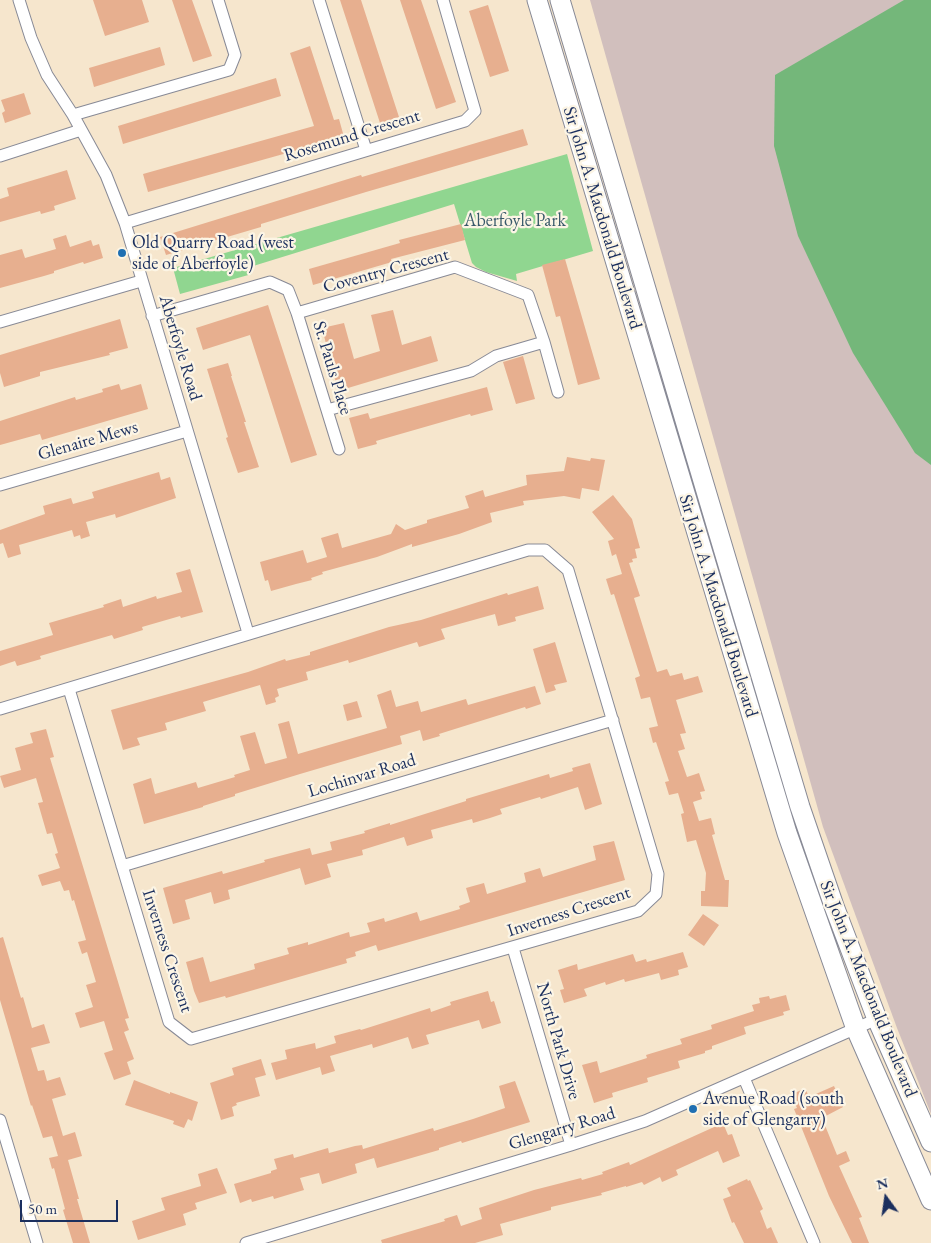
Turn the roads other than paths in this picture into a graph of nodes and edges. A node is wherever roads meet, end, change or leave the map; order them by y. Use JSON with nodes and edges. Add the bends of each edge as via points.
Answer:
{"nodes":[{"id":1,"x":19,"y":0,"type":"edge"},
{"id":2,"x":218,"y":0,"type":"edge"},
{"id":3,"x":319,"y":0,"type":"edge"},
{"id":4,"x":443,"y":0,"type":"edge"},
{"id":5,"x":537,"y":0,"type":"edge"},
{"id":6,"x":560,"y":0,"type":"edge"},
{"id":7,"x":73,"y":115,"type":"junction"},
{"id":8,"x":81,"y":130,"type":"junction"},
{"id":9,"x":366,"y":150,"type":"junction"},
{"id":10,"x":0,"y":156,"type":"edge"},
{"id":11,"x":125,"y":223,"type":"junction"},
{"id":12,"x":141,"y":281,"type":"junction"},
{"id":13,"x":297,"y":313,"type":"junction"},
{"id":14,"x":152,"y":316,"type":"junction"},
{"id":15,"x":0,"y":322,"type":"edge"},
{"id":16,"x":544,"y":342,"type":"junction"},
{"id":17,"x":558,"y":392,"type":"dead end"},
{"id":18,"x":327,"y":410,"type":"junction"},
{"id":19,"x":187,"y":431,"type":"junction"},
{"id":20,"x":339,"y":449,"type":"dead end"},
{"id":21,"x":0,"y":485,"type":"edge"},
{"id":22,"x":248,"y":633,"type":"junction"},
{"id":23,"x":69,"y":689,"type":"junction"},
{"id":24,"x":0,"y":709,"type":"edge"},
{"id":25,"x":613,"y":720,"type":"junction"},
{"id":26,"x":122,"y":866,"type":"junction"},
{"id":27,"x":513,"y":948,"type":"junction"},
{"id":28,"x":878,"y":1020,"type":"junction"},
{"id":29,"x":856,"y":1029,"type":"junction"},
{"id":30,"x":744,"y":1078,"type":"junction"},
{"id":31,"x":0,"y":1120,"type":"edge"},
{"id":32,"x":931,"y":1142,"type":"edge"},
{"id":33,"x":571,"y":1145,"type":"junction"},
{"id":34,"x":931,"y":1200,"type":"edge"},
{"id":35,"x":36,"y":1243,"type":"edge"},
{"id":36,"x":246,"y":1243,"type":"edge"},
{"id":37,"x":814,"y":1243,"type":"edge"}],
"edges":[{"from":1,"to":7,"type":"street","name":"Aberfoyle Road","via":[[30,38],[47,75]]},
{"from":2,"to":7,"type":"street","via":[[235,55],[229,70]]},
{"from":3,"to":9,"type":"street"},
{"from":4,"to":9,"type":"street","name":"Rosemund Crescent","via":[[474,111],[465,121]]},
{"from":5,"to":29,"type":"main road","name":"Sir John A. Macdonald Boulevard","via":[[787,833]]},
{"from":6,"to":28,"type":"main road","name":"Sir John A. Macdonald Boulevard","via":[[800,808]]},
{"from":7,"to":8,"type":"street","name":"Aberfoyle Road"},
{"from":8,"to":10,"type":"street"},
{"from":8,"to":11,"type":"street","name":"Aberfoyle Road","via":[[106,175]]},
{"from":9,"to":11,"type":"street","name":"Rosemund Crescent"},
{"from":11,"to":12,"type":"street","name":"Aberfoyle Road"},
{"from":12,"to":14,"type":"street","name":"Aberfoyle Road"},
{"from":12,"to":15,"type":"street"},
{"from":13,"to":14,"type":"street","name":"St. Pauls Place","via":[[288,290],[270,282]]},
{"from":13,"to":16,"type":"street","name":"Coventry Crescent","via":[[455,267],[528,295]]},
{"from":13,"to":18,"type":"street","name":"St. Pauls Place"},
{"from":14,"to":19,"type":"street","name":"Aberfoyle Road"},
{"from":16,"to":17,"type":"street","name":"Coventry Crescent"},
{"from":16,"to":18,"type":"street","via":[[496,356],[471,371]]},
{"from":18,"to":20,"type":"street","name":"St. Pauls Place"},
{"from":19,"to":21,"type":"street","name":"Glenaire Mews"},
{"from":19,"to":22,"type":"street","name":"Aberfoyle Road"},
{"from":22,"to":23,"type":"street","name":"Inverness Crescent"},
{"from":22,"to":25,"type":"street","name":"Inverness Crescent","via":[[528,550],[545,550],[568,570]]},
{"from":23,"to":24,"type":"street","name":"Inverness Crescent"},
{"from":23,"to":26,"type":"street","name":"Inverness Crescent"},
{"from":25,"to":26,"type":"street","name":"Lochinvar Road"},
{"from":25,"to":27,"type":"street","name":"Inverness Crescent","via":[[658,874],[656,894],[638,911]]},
{"from":26,"to":27,"type":"street","name":"Inverness Crescent","via":[[169,1022],[190,1039]]},
{"from":27,"to":33,"type":"street","name":"North Park Drive"},
{"from":28,"to":29,"type":"street","name":"Glengarry Road"},
{"from":28,"to":32,"type":"main road","name":"Sir John A. Macdonald Boulevard"},
{"from":29,"to":30,"type":"street","name":"Glengarry Road"},
{"from":29,"to":34,"type":"main road","name":"Sir John A. Macdonald Boulevard"},
{"from":30,"to":33,"type":"street","name":"Glengarry Road","via":[[645,1121]]},
{"from":30,"to":37,"type":"street"},
{"from":31,"to":35,"type":"street"},
{"from":33,"to":36,"type":"street","name":"Glengarry Road"}]}
